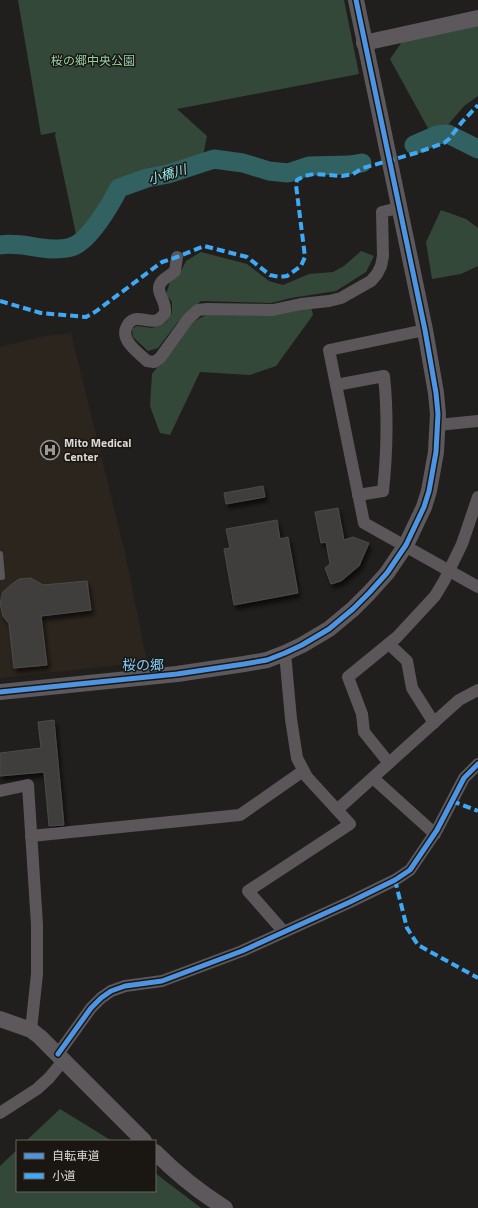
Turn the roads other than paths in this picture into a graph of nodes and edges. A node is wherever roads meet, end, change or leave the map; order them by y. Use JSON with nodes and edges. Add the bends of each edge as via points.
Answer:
{"nodes":[{"id":1,"x":356,"y":0,"type":"edge"},
{"id":2,"x":478,"y":18,"type":"edge"},
{"id":3,"x":364,"y":43,"type":"junction"},
{"id":4,"x":398,"y":208,"type":"junction"},
{"id":5,"x":177,"y":257,"type":"dead end"},
{"id":6,"x":425,"y":330,"type":"junction"},
{"id":7,"x":336,"y":385,"type":"junction"},
{"id":8,"x":478,"y":422,"type":"edge"},
{"id":9,"x":438,"y":425,"type":"junction"},
{"id":10,"x":358,"y":495,"type":"junction"},
{"id":11,"x":478,"y":498,"type":"edge"},
{"id":12,"x":406,"y":545,"type":"junction"},
{"id":13,"x":0,"y":554,"type":"edge"},
{"id":14,"x":449,"y":570,"type":"junction"},
{"id":15,"x":0,"y":577,"type":"edge"},
{"id":16,"x":478,"y":587,"type":"edge"},
{"id":17,"x":389,"y":644,"type":"junction"},
{"id":18,"x":284,"y":653,"type":"junction"},
{"id":19,"x":478,"y":690,"type":"edge"},
{"id":20,"x":0,"y":692,"type":"edge"},
{"id":21,"x":434,"y":723,"type":"junction"},
{"id":22,"x":389,"y":763,"type":"junction"},
{"id":23,"x":478,"y":764,"type":"edge"},
{"id":24,"x":303,"y":771,"type":"junction"},
{"id":25,"x":373,"y":778,"type":"junction"},
{"id":26,"x":0,"y":790,"type":"edge"},
{"id":27,"x":338,"y":809,"type":"junction"},
{"id":28,"x":435,"y":834,"type":"junction"},
{"id":29,"x":31,"y":836,"type":"junction"},
{"id":30,"x":284,"y":932,"type":"junction"},
{"id":31,"x":0,"y":1019,"type":"edge"},
{"id":32,"x":31,"y":1030,"type":"junction"},
{"id":33,"x":61,"y":1057,"type":"junction"},
{"id":34,"x":0,"y":1113,"type":"edge"},
{"id":35,"x":143,"y":1140,"type":"edge"},
{"id":36,"x":156,"y":1153,"type":"edge"},
{"id":37,"x":225,"y":1208,"type":"edge"}],
"edges":[{"from":1,"to":3,"type":"street"},
{"from":2,"to":3,"type":"street"},
{"from":3,"to":4,"type":"street"},
{"from":4,"to":5,"type":"street","via":[[382,212],[383,256],[378,274],[371,281],[341,298],[330,301],[273,310],[198,310],[188,319],[160,358],[154,362],[147,361],[127,340],[126,330],[133,320],[154,322],[163,317],[166,308],[160,295],[160,285],[175,271]]},
{"from":4,"to":6,"type":"street"},
{"from":6,"to":7,"type":"street","via":[[329,350]]},
{"from":6,"to":9,"type":"street","via":[[436,393]]},
{"from":7,"to":10,"type":"street"},
{"from":7,"to":10,"type":"street","via":[[384,376],[386,462],[383,491]]},
{"from":8,"to":9,"type":"street"},
{"from":9,"to":12,"type":"street","via":[[429,491]]},
{"from":10,"to":12,"type":"street","via":[[364,523]]},
{"from":11,"to":14,"type":"street","via":[[462,544]]},
{"from":12,"to":14,"type":"street"},
{"from":12,"to":18,"type":"street","via":[[387,573],[353,609],[329,629],[302,646]]},
{"from":13,"to":15,"type":"lane"},
{"from":14,"to":16,"type":"street"},
{"from":14,"to":17,"type":"street","via":[[435,596]]},
{"from":17,"to":21,"type":"street","via":[[407,661],[412,688]]},
{"from":17,"to":22,"type":"street","via":[[348,677],[362,714],[364,732]]},
{"from":18,"to":20,"type":"street","via":[[267,660],[177,674]]},
{"from":18,"to":24,"type":"street","via":[[297,758]]},
{"from":19,"to":21,"type":"street","via":[[459,700]]},
{"from":21,"to":22,"type":"street"},
{"from":22,"to":25,"type":"street"},
{"from":23,"to":28,"type":"street","via":[[464,778]]},
{"from":24,"to":27,"type":"street"},
{"from":24,"to":29,"type":"street","via":[[240,815]]},
{"from":25,"to":27,"type":"street"},
{"from":25,"to":28,"type":"street"},
{"from":26,"to":29,"type":"street","via":[[28,785]]},
{"from":27,"to":30,"type":"street","via":[[350,824],[248,891]]},
{"from":28,"to":30,"type":"street","via":[[410,870],[395,880]]},
{"from":29,"to":32,"type":"street","via":[[37,925],[37,974]]},
{"from":30,"to":33,"type":"street","via":[[162,981],[125,986],[111,991],[92,1008]]},
{"from":31,"to":32,"type":"street"},
{"from":32,"to":33,"type":"street"},
{"from":33,"to":34,"type":"street","via":[[49,1078]]},
{"from":33,"to":35,"type":"street"},
{"from":36,"to":37,"type":"street","via":[[191,1185]]}]}
